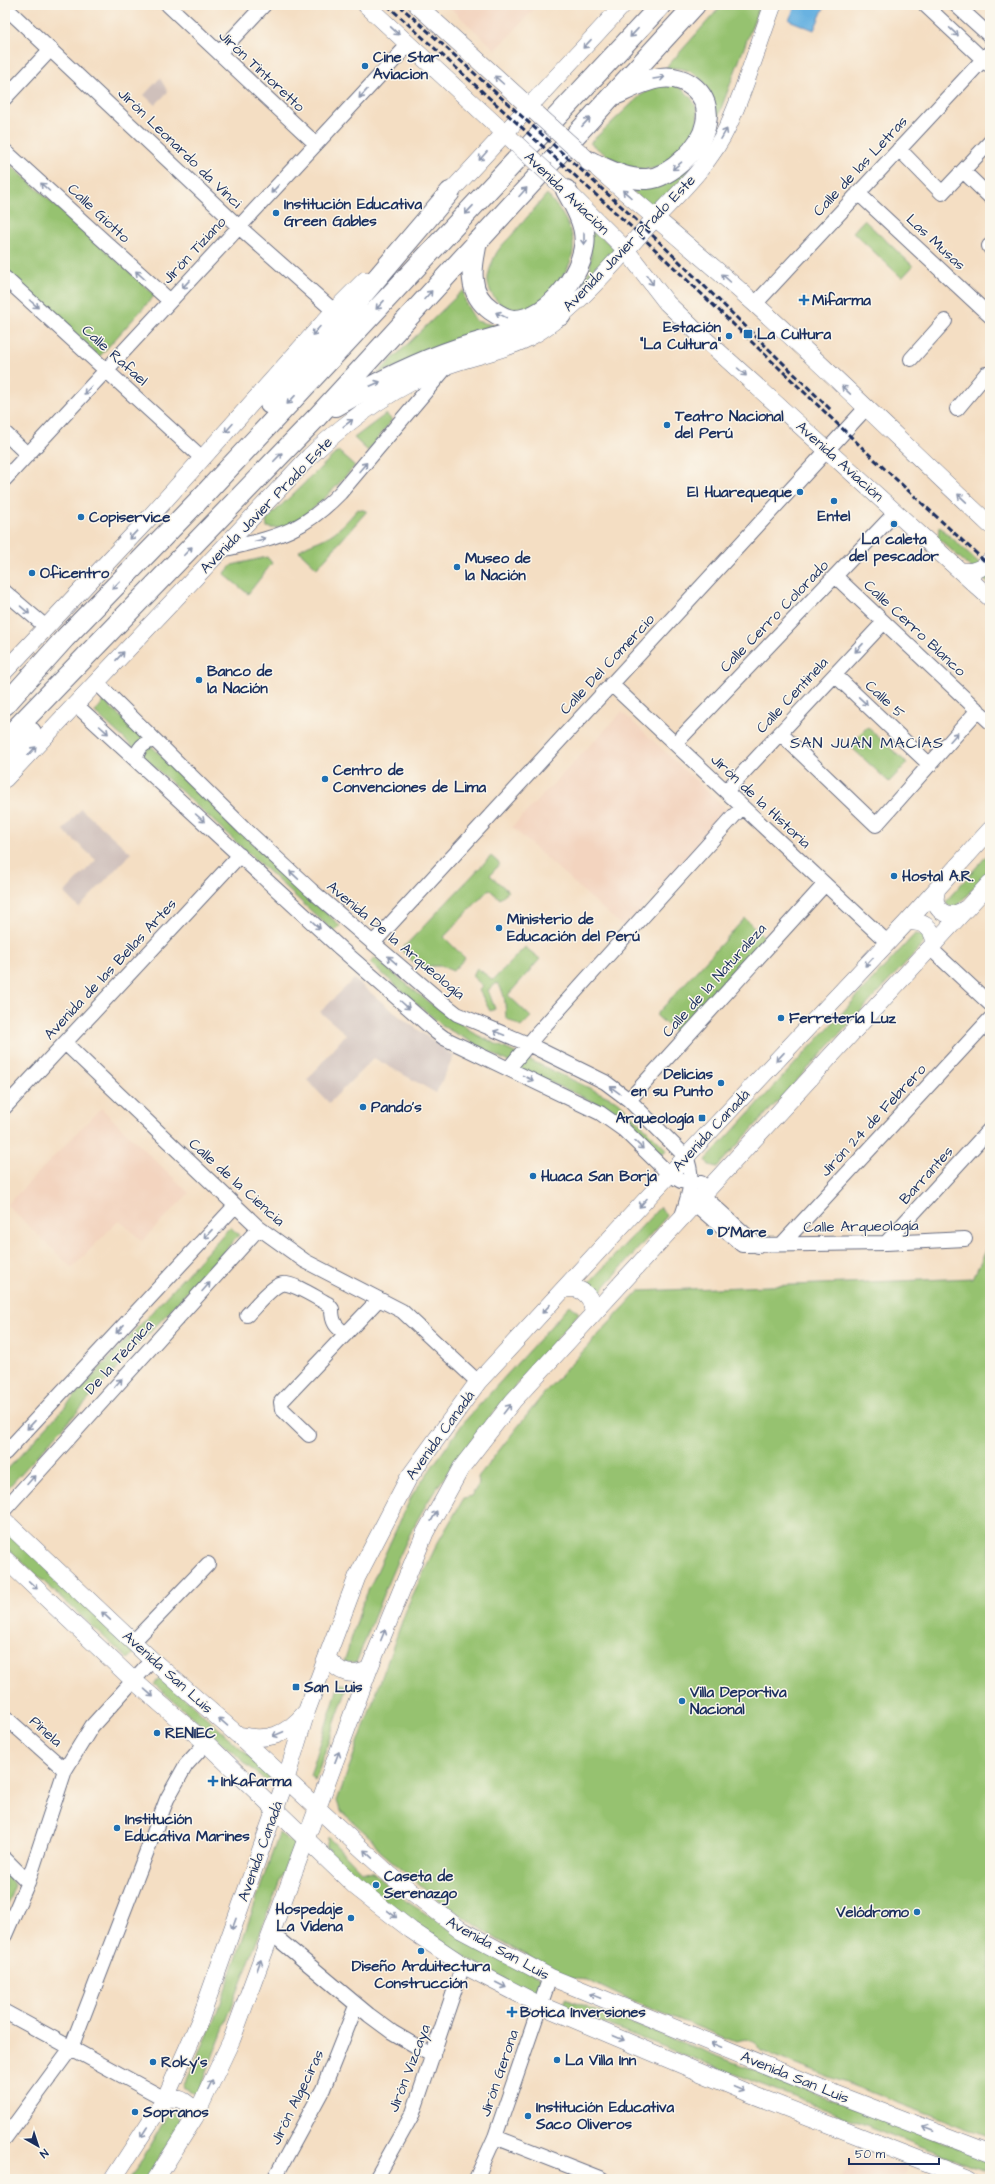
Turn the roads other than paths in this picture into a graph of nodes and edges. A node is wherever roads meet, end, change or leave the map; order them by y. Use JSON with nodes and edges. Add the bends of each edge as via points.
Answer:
{"nodes":[{"id":1,"x":168,"y":5,"type":"edge"},
{"id":2,"x":264,"y":5,"type":"edge"},
{"id":3,"x":366,"y":5,"type":"edge"},
{"id":4,"x":417,"y":5,"type":"edge"},
{"id":5,"x":661,"y":5,"type":"edge"},
{"id":6,"x":695,"y":5,"type":"edge"},
{"id":7,"x":773,"y":5,"type":"edge"},
{"id":8,"x":925,"y":5,"type":"edge"},
{"id":9,"x":956,"y":5,"type":"edge"},
{"id":10,"x":5,"y":7,"type":"edge"},
{"id":11,"x":617,"y":7,"type":"edge"},
{"id":12,"x":990,"y":36,"type":"edge"},
{"id":13,"x":409,"y":44,"type":"junction"},
{"id":14,"x":51,"y":48,"type":"junction"},
{"id":15,"x":219,"y":54,"type":"junction"},
{"id":16,"x":988,"y":59,"type":"edge"},
{"id":17,"x":609,"y":97,"type":"junction"},
{"id":18,"x":5,"y":98,"type":"edge"},
{"id":19,"x":532,"y":110,"type":"junction"},
{"id":20,"x":508,"y":136,"type":"junction"},
{"id":21,"x":990,"y":142,"type":"edge"},
{"id":22,"x":316,"y":144,"type":"junction"},
{"id":23,"x":899,"y":149,"type":"junction"},
{"id":24,"x":5,"y":151,"type":"edge"},
{"id":25,"x":588,"y":160,"type":"junction"},
{"id":26,"x":963,"y":171,"type":"junction"},
{"id":27,"x":564,"y":189,"type":"junction"},
{"id":28,"x":450,"y":192,"type":"junction"},
{"id":29,"x":858,"y":193,"type":"junction"},
{"id":30,"x":990,"y":197,"type":"edge"},
{"id":31,"x":655,"y":218,"type":"junction"},
{"id":32,"x":239,"y":227,"type":"junction"},
{"id":33,"x":477,"y":241,"type":"junction"},
{"id":34,"x":626,"y":250,"type":"junction"},
{"id":35,"x":5,"y":278,"type":"edge"},
{"id":36,"x":170,"y":301,"type":"junction"},
{"id":37,"x":755,"y":304,"type":"junction"},
{"id":38,"x":334,"y":310,"type":"junction"},
{"id":39,"x":561,"y":315,"type":"junction"},
{"id":40,"x":990,"y":316,"type":"edge"},
{"id":41,"x":945,"y":321,"type":"dead end"},
{"id":42,"x":911,"y":359,"type":"dead end"},
{"id":43,"x":448,"y":365,"type":"junction"},
{"id":44,"x":107,"y":370,"type":"junction"},
{"id":45,"x":986,"y":374,"type":"dead end"},
{"id":46,"x":866,"y":408,"type":"junction"},
{"id":47,"x":957,"y":409,"type":"dead end"},
{"id":48,"x":317,"y":417,"type":"junction"},
{"id":49,"x":5,"y":433,"type":"edge"},
{"id":50,"x":828,"y":450,"type":"junction"},
{"id":51,"x":28,"y":455,"type":"junction"},
{"id":52,"x":202,"y":458,"type":"junction"},
{"id":53,"x":5,"y":479,"type":"edge"},
{"id":54,"x":198,"y":501,"type":"junction"},
{"id":55,"x":896,"y":512,"type":"junction"},
{"id":56,"x":990,"y":525,"type":"edge"},
{"id":57,"x":222,"y":550,"type":"junction"},
{"id":58,"x":990,"y":561,"type":"edge"},
{"id":59,"x":961,"y":571,"type":"junction"},
{"id":60,"x":835,"y":576,"type":"junction"},
{"id":61,"x":161,"y":579,"type":"junction"},
{"id":62,"x":5,"y":592,"type":"edge"},
{"id":63,"x":990,"y":598,"type":"edge"},
{"id":64,"x":884,"y":622,"type":"junction"},
{"id":65,"x":46,"y":627,"type":"junction"},
{"id":66,"x":65,"y":638,"type":"junction"},
{"id":67,"x":5,"y":671,"type":"edge"},
{"id":68,"x":835,"y":675,"type":"junction"},
{"id":69,"x":96,"y":682,"type":"junction"},
{"id":70,"x":611,"y":684,"type":"junction"},
{"id":71,"x":5,"y":688,"type":"edge"},
{"id":72,"x":75,"y":704,"type":"junction"},
{"id":73,"x":5,"y":705,"type":"edge"},
{"id":74,"x":978,"y":710,"type":"junction"},
{"id":75,"x":990,"y":722,"type":"edge"},
{"id":76,"x":780,"y":733,"type":"junction"},
{"id":77,"x":5,"y":740,"type":"edge"},
{"id":78,"x":154,"y":740,"type":"junction"},
{"id":79,"x":675,"y":744,"type":"junction"},
{"id":80,"x":5,"y":760,"type":"edge"},
{"id":81,"x":136,"y":760,"type":"junction"},
{"id":82,"x":930,"y":765,"type":"junction"},
{"id":83,"x":5,"y":779,"type":"edge"},
{"id":84,"x":726,"y":791,"type":"junction"},
{"id":85,"x":742,"y":807,"type":"junction"},
{"id":86,"x":990,"y":830,"type":"edge"},
{"id":87,"x":240,"y":855,"type":"junction"},
{"id":88,"x":990,"y":883,"type":"edge"},
{"id":89,"x":825,"y":884,"type":"junction"},
{"id":90,"x":937,"y":889,"type":"junction"},
{"id":91,"x":965,"y":909,"type":"junction"},
{"id":92,"x":907,"y":922,"type":"junction"},
{"id":93,"x":373,"y":942,"type":"junction"},
{"id":94,"x":887,"y":942,"type":"junction"},
{"id":95,"x":932,"y":945,"type":"junction"},
{"id":96,"x":990,"y":1004,"type":"edge"},
{"id":97,"x":990,"y":1018,"type":"edge"},
{"id":98,"x":65,"y":1043,"type":"junction"},
{"id":99,"x":528,"y":1044,"type":"junction"},
{"id":100,"x":509,"y":1068,"type":"junction"},
{"id":101,"x":629,"y":1100,"type":"junction"},
{"id":102,"x":5,"y":1107,"type":"edge"},
{"id":103,"x":990,"y":1129,"type":"edge"},
{"id":104,"x":686,"y":1157,"type":"junction"},
{"id":105,"x":669,"y":1174,"type":"junction"},
{"id":106,"x":696,"y":1195,"type":"junction"},
{"id":107,"x":235,"y":1206,"type":"junction"},
{"id":108,"x":259,"y":1228,"type":"junction"},
{"id":109,"x":965,"y":1239,"type":"dead end"},
{"id":110,"x":886,"y":1243,"type":"junction"},
{"id":111,"x":782,"y":1244,"type":"junction"},
{"id":112,"x":566,"y":1289,"type":"junction"},
{"id":113,"x":379,"y":1299,"type":"junction"},
{"id":114,"x":593,"y":1314,"type":"junction"},
{"id":115,"x":247,"y":1315,"type":"dead end"},
{"id":116,"x":346,"y":1334,"type":"junction"},
{"id":117,"x":478,"y":1382,"type":"junction"},
{"id":118,"x":309,"y":1435,"type":"dead end"},
{"id":119,"x":5,"y":1453,"type":"edge"},
{"id":120,"x":5,"y":1508,"type":"edge"},
{"id":121,"x":5,"y":1521,"type":"edge"},
{"id":122,"x":5,"y":1558,"type":"edge"},
{"id":123,"x":208,"y":1564,"type":"dead end"},
{"id":124,"x":133,"y":1642,"type":"junction"},
{"id":125,"x":327,"y":1657,"type":"junction"},
{"id":126,"x":152,"y":1660,"type":"junction"},
{"id":127,"x":369,"y":1669,"type":"junction"},
{"id":128,"x":133,"y":1680,"type":"junction"},
{"id":129,"x":307,"y":1710,"type":"junction"},
{"id":130,"x":5,"y":1717,"type":"edge"},
{"id":131,"x":238,"y":1735,"type":"junction"},
{"id":132,"x":206,"y":1743,"type":"junction"},
{"id":133,"x":65,"y":1770,"type":"junction"},
{"id":134,"x":286,"y":1779,"type":"junction"},
{"id":135,"x":318,"y":1808,"type":"junction"},
{"id":136,"x":275,"y":1809,"type":"junction"},
{"id":137,"x":307,"y":1839,"type":"junction"},
{"id":138,"x":5,"y":1859,"type":"edge"},
{"id":139,"x":28,"y":1882,"type":"junction"},
{"id":140,"x":271,"y":1933,"type":"junction"},
{"id":141,"x":5,"y":1935,"type":"edge"},
{"id":142,"x":463,"y":1965,"type":"junction"},
{"id":143,"x":550,"y":1977,"type":"junction"},
{"id":144,"x":540,"y":2005,"type":"junction"},
{"id":145,"x":356,"y":2006,"type":"junction"},
{"id":146,"x":5,"y":2012,"type":"edge"},
{"id":147,"x":71,"y":2048,"type":"junction"},
{"id":148,"x":433,"y":2056,"type":"junction"},
{"id":149,"x":165,"y":2099,"type":"junction"},
{"id":150,"x":195,"y":2117,"type":"junction"},
{"id":151,"x":495,"y":2137,"type":"junction"},
{"id":152,"x":5,"y":2138,"type":"edge"},
{"id":153,"x":990,"y":2154,"type":"edge"},
{"id":154,"x":113,"y":2179,"type":"edge"},
{"id":155,"x":156,"y":2179,"type":"edge"},
{"id":156,"x":274,"y":2179,"type":"edge"},
{"id":157,"x":376,"y":2179,"type":"edge"},
{"id":158,"x":476,"y":2179,"type":"edge"},
{"id":159,"x":602,"y":2179,"type":"edge"},
{"id":160,"x":969,"y":2179,"type":"edge"}],
"edges":[{"from":1,"to":15,"type":"street","name":"Jirón Tintoretto"},
{"from":2,"to":15,"type":"street"},
{"from":3,"to":13,"type":"main road","name":"Avenida Aviación","one_way":true},
{"from":19,"to":4,"type":"main road","one_way":true},
{"from":5,"to":54,"type":"highway","one_way":true},
{"from":6,"to":17,"type":"highway","name":"Avenida Javier Prado Este"},
{"from":31,"to":7,"type":"main road","name":"Avenida Javier Prado Este","one_way":true,"via":[[713,153],[728,126]]},
{"from":8,"to":16,"type":"street","one_way":true},
{"from":9,"to":12,"type":"street"},
{"from":10,"to":14,"type":"street","name":"Jirón Leonardo da Vinci"},
{"from":11,"to":19,"type":"main road","one_way":true},
{"from":13,"to":20,"type":"main road","name":"Avenida Aviación"},
{"from":13,"to":22,"type":"street","name":"Jirón Tiziano","one_way":true},
{"from":14,"to":18,"type":"street"},
{"from":14,"to":32,"type":"street","name":"Jirón Leonardo da Vinci"},
{"from":15,"to":22,"type":"street","name":"Jirón Tintoretto"},
{"from":16,"to":23,"type":"street","name":"Calle de las Letras"},
{"from":17,"to":25,"type":"highway","one_way":true,"via":[[652,79],[677,78],[696,89],[704,101],[707,116],[704,130],[679,164],[658,177],[629,178]]},
{"from":33,"to":17,"type":"highway","name":"Avenida Javier Prado Este","one_way":true},
{"from":19,"to":20,"type":"main road"},
{"from":19,"to":25,"type":"main road","bridge":true},
{"from":20,"to":27,"type":"main road","name":"Avenida Aviación","bridge":true},
{"from":20,"to":28,"type":"main road","one_way":true},
{"from":21,"to":26,"type":"street"},
{"from":22,"to":32,"type":"street","name":"Jirón Tiziano","one_way":true},
{"from":23,"to":26,"type":"street","via":[[940,195]]},
{"from":23,"to":29,"type":"street","name":"Calle de las Letras"},
{"from":36,"to":24,"type":"street","name":"Calle Giotto","one_way":true},
{"from":31,"to":25,"type":"main road","one_way":true},
{"from":26,"to":30,"type":"street"},
{"from":27,"to":33,"type":"highway","one_way":true,"via":[[575,206],[584,232],[582,260],[574,277],[561,294],[538,312],[521,319],[505,318],[486,307],[480,300],[473,281],[472,270]]},
{"from":27,"to":34,"type":"main road","name":"Avenida Aviación"},
{"from":28,"to":38,"type":"main road"},
{"from":28,"to":54,"type":"highway","via":[[218,465]]},
{"from":29,"to":37,"type":"street","name":"Calle de las Letras"},
{"from":29,"to":40,"type":"street","name":"Las Musas"},
{"from":31,"to":34,"type":"main road","name":"Avenida Javier Prado Este"},
{"from":37,"to":31,"type":"main road","one_way":true,"via":[[675,232]]},
{"from":32,"to":36,"type":"street","name":"Jirón Tiziano","one_way":true},
{"from":32,"to":38,"type":"street","name":"Jirón Leonardo da Vinci"},
{"from":48,"to":33,"type":"highway","name":"Avenida Javier Prado Este","one_way":true},
{"from":34,"to":39,"type":"main road","name":"Avenida Javier Prado Este"},
{"from":34,"to":50,"type":"main road","name":"Avenida Aviación","one_way":true,"via":[[667,303]]},
{"from":35,"to":44,"type":"street","name":"Calle Rafael","one_way":true},
{"from":36,"to":44,"type":"street","name":"Jirón Tiziano"},
{"from":46,"to":37,"type":"main road","one_way":true},
{"from":38,"to":52,"type":"main road","one_way":true},
{"from":39,"to":43,"type":"main road","name":"Avenida Javier Prado Este","via":[[525,340]]},
{"from":48,"to":39,"type":"highway","one_way":true,"via":[[369,386],[456,349],[538,326]]},
{"from":41,"to":42,"type":"street"},
{"from":57,"to":43,"type":"main road","name":"Avenida Javier Prado Este","one_way":true,"via":[[333,434],[389,393]]},
{"from":57,"to":43,"type":"street","one_way":true,"via":[[286,533],[305,524],[324,510]]},
{"from":44,"to":51,"type":"street","name":"Jirón Tiziano","one_way":true},
{"from":44,"to":52,"type":"street","name":"Calle Rafael"},
{"from":45,"to":47,"type":"street"},
{"from":46,"to":50,"type":"street","name":"Calle Del Comercio"},
{"from":56,"to":46,"type":"main road","one_way":true},
{"from":61,"to":48,"type":"highway","name":"Avenida Javier Prado Este","one_way":true},
{"from":49,"to":51,"type":"street"},
{"from":50,"to":55,"type":"main road","name":"Avenida Aviación"},
{"from":50,"to":70,"type":"street","name":"Calle Del Comercio"},
{"from":51,"to":53,"type":"street","name":"Jirón Tiziano"},
{"from":52,"to":65,"type":"main road","one_way":true},
{"from":54,"to":66,"type":"highway","one_way":true},
{"from":55,"to":59,"type":"main road","name":"Avenida Aviación"},
{"from":55,"to":60,"type":"street","name":"Calle Cerro Colorado"},
{"from":69,"to":57,"type":"main road","name":"Avenida Javier Prado Este","one_way":true},
{"from":58,"to":59,"type":"main road","via":[[983,568]]},
{"from":59,"to":63,"type":"main road","name":"Avenida Aviación"},
{"from":60,"to":64,"type":"street","name":"Calle Cerro Blanco"},
{"from":60,"to":79,"type":"street","name":"Calle Cerro Colorado"},
{"from":61,"to":77,"type":"highway","name":"Avenida Javier Prado Este"},
{"from":61,"to":80,"type":"highway","via":[[150,600]]},
{"from":62,"to":65,"type":"street","one_way":true},
{"from":64,"to":68,"type":"street","name":"Calle Centinela","one_way":true},
{"from":64,"to":74,"type":"street","name":"Calle Cerro Blanco"},
{"from":65,"to":67,"type":"main road"},
{"from":66,"to":71,"type":"highway"},
{"from":66,"to":73,"type":"highway"},
{"from":68,"to":76,"type":"street","name":"Calle Centinela"},
{"from":68,"to":82,"type":"street","name":"Calle 5","one_way":true},
{"from":69,"to":72,"type":"main road","name":"Avenida Javier Prado Este"},
{"from":69,"to":78,"type":"street","name":"Avenida De la Arqueología"},
{"from":70,"to":79,"type":"street","name":"Jirón de la Historia"},
{"from":70,"to":93,"type":"street","name":"Calle Del Comercio"},
{"from":72,"to":81,"type":"street","one_way":true},
{"from":83,"to":72,"type":"main road","name":"Avenida Javier Prado Este","one_way":true},
{"from":74,"to":75,"type":"street","name":"Calle Cerro Blanco"},
{"from":82,"to":74,"type":"street","one_way":true},
{"from":76,"to":82,"type":"street","via":[[876,825]]},
{"from":76,"to":84,"type":"street","name":"Calle Centinela"},
{"from":78,"to":81,"type":"street","via":[[144,743],[137,751]]},
{"from":93,"to":78,"type":"street","name":"Avenida De la Arqueología","one_way":true,"via":[[311,890]]},
{"from":79,"to":84,"type":"street","name":"Jirón de la Historia"},
{"from":81,"to":87,"type":"street","one_way":true},
{"from":84,"to":85,"type":"street","name":"Jirón de la Historia"},
{"from":85,"to":89,"type":"street","name":"Jirón de la Historia"},
{"from":85,"to":99,"type":"street"},
{"from":86,"to":90,"type":"main road","name":"Avenida Canadá"},
{"from":87,"to":98,"type":"street","name":"Avenida de las Bellas Artes"},
{"from":87,"to":100,"type":"street","one_way":true,"via":[[436,1032]]},
{"from":88,"to":91,"type":"main road"},
{"from":89,"to":94,"type":"street","name":"Jirón de la Historia"},
{"from":89,"to":101,"type":"street","name":"Calle de la Naturaleza"},
{"from":90,"to":91,"type":"main road","via":[[936,904],[941,911],[949,915],[958,914]]},
{"from":90,"to":92,"type":"main road","name":"Avenida Canadá"},
{"from":91,"to":95,"type":"main road"},
{"from":92,"to":94,"type":"main road","name":"Avenida Canadá"},
{"from":92,"to":95,"type":"main road","via":[[914,921],[926,925],[934,936]]},
{"from":99,"to":93,"type":"street","name":"Avenida De la Arqueología","one_way":true,"via":[[457,1014]]},
{"from":94,"to":104,"type":"main road","name":"Avenida Canadá","one_way":true},
{"from":95,"to":96,"type":"street"},
{"from":95,"to":106,"type":"main road","via":[[720,1177]]},
{"from":97,"to":111,"type":"street","name":"Jirón 24 de Febrero"},
{"from":98,"to":102,"type":"street","name":"Avenida de las Bellas Artes"},
{"from":98,"to":107,"type":"street","name":"Calle de la Ciencia"},
{"from":99,"to":100,"type":"street"},
{"from":101,"to":99,"type":"street","name":"Avenida De la Arqueología","one_way":true,"via":[[605,1082]]},
{"from":100,"to":105,"type":"street","one_way":true,"via":[[600,1113],[624,1130]]},
{"from":101,"to":104,"type":"street","name":"Avenida De la Arqueología"},
{"from":103,"to":110,"type":"street","name":"Barrantes"},
{"from":104,"to":105,"type":"main road","name":"Avenida Canadá"},
{"from":104,"to":106,"type":"street","name":"Avenida De la Arqueología","via":[[691,1168]]},
{"from":105,"to":106,"type":"street"},
{"from":105,"to":112,"type":"main road","name":"Avenida Canadá","one_way":true},
{"from":106,"to":111,"type":"street","name":"Calle Arqueología","via":[[742,1245]]},
{"from":106,"to":114,"type":"main road","via":[[682,1218]]},
{"from":107,"to":108,"type":"street","name":"Calle de la Ciencia"},
{"from":107,"to":119,"type":"street","name":"De la Técnica","one_way":true},
{"from":108,"to":113,"type":"street","name":"Calle de la Ciencia","via":[[305,1261]]},
{"from":120,"to":108,"type":"street","name":"De la Técnica","one_way":true},
{"from":109,"to":110,"type":"street","name":"Calle Arqueología"},
{"from":110,"to":111,"type":"street","name":"Calle Arqueología"},
{"from":112,"to":114,"type":"main road","via":[[585,1292],[591,1298]]},
{"from":112,"to":117,"type":"main road","name":"Avenida Canadá","one_way":true},
{"from":113,"to":116,"type":"street"},
{"from":113,"to":117,"type":"street","name":"Calle de la Ciencia","via":[[402,1311]]},
{"from":127,"to":114,"type":"main road","one_way":true,"via":[[425,1533],[461,1468],[513,1401]]},
{"from":115,"to":116,"type":"street","via":[[274,1289],[282,1284],[292,1285],[328,1304],[332,1309],[335,1326]]},
{"from":116,"to":118,"type":"street","via":[[282,1402],[282,1409]]},
{"from":117,"to":125,"type":"main road","name":"Avenida Canadá","via":[[409,1477],[357,1577]]},
{"from":124,"to":121,"type":"main road","name":"Avenida San Luis","one_way":true},
{"from":122,"to":128,"type":"main road","name":"Avenida San Luis","one_way":true},
{"from":123,"to":124,"type":"street"},
{"from":124,"to":126,"type":"main road","name":"Avenida San Luis"},
{"from":125,"to":127,"type":"main road","via":[[333,1665],[348,1674],[363,1673]]},
{"from":125,"to":129,"type":"main road","name":"Avenida Canadá"},
{"from":126,"to":128,"type":"street"},
{"from":131,"to":126,"type":"main road","name":"Avenida San Luis","one_way":true},
{"from":135,"to":127,"type":"main road","one_way":true},
{"from":128,"to":132,"type":"main road","name":"Avenida San Luis","one_way":true},
{"from":128,"to":133,"type":"street","via":[[92,1726]]},
{"from":129,"to":131,"type":"main road","one_way":true,"via":[[294,1726],[277,1736],[264,1738]]},
{"from":129,"to":134,"type":"main road","name":"Avenida Canadá"},
{"from":130,"to":133,"type":"street","name":"Pinela"},
{"from":131,"to":134,"type":"main road","name":"Avenida San Luis"},
{"from":132,"to":136,"type":"main road","name":"Avenida San Luis"},
{"from":132,"to":147,"type":"street","via":[[186,1765],[168,1799]]},
{"from":133,"to":139,"type":"street"},
{"from":134,"to":135,"type":"main road","name":"Avenida San Luis"},
{"from":134,"to":136,"type":"main road","name":"Avenida Canadá"},
{"from":135,"to":137,"type":"main road"},
{"from":143,"to":135,"type":"main road","name":"Avenida San Luis","one_way":true,"via":[[461,1930],[390,1875]]},
{"from":136,"to":137,"type":"main road","name":"Avenida San Luis"},
{"from":136,"to":149,"type":"main road","name":"Avenida Canadá","one_way":true,"via":[[200,2020]]},
{"from":137,"to":140,"type":"main road"},
{"from":137,"to":142,"type":"main road","name":"Avenida San Luis","one_way":true,"via":[[357,1888],[411,1930]]},
{"from":138,"to":139,"type":"street"},
{"from":139,"to":141,"type":"street"},
{"from":140,"to":145,"type":"street"},
{"from":150,"to":140,"type":"main road","one_way":true,"via":[[232,2039]]},
{"from":142,"to":144,"type":"main road","name":"Avenida San Luis","one_way":true},
{"from":142,"to":148,"type":"street","name":"Jirón Vizcaya"},
{"from":143,"to":144,"type":"street","name":"Jirón Gerona"},
{"from":153,"to":143,"type":"main road","name":"Avenida San Luis","one_way":true},
{"from":144,"to":151,"type":"street","name":"Jirón Gerona"},
{"from":144,"to":160,"type":"main road","name":"Avenida San Luis","one_way":true,"via":[[746,2092]]},
{"from":145,"to":148,"type":"street","via":[[392,2032]]},
{"from":145,"to":156,"type":"street","name":"Jirón Algeciras","via":[[323,2089]]},
{"from":146,"to":147,"type":"street"},
{"from":147,"to":149,"type":"street"},
{"from":147,"to":152,"type":"street"},
{"from":148,"to":157,"type":"street","name":"Jirón Vizcaya","via":[[413,2113]]},
{"from":149,"to":150,"type":"main road","via":[[178,2098],[184,2101]]},
{"from":149,"to":154,"type":"main road","name":"Avenida Canadá","one_way":true},
{"from":150,"to":155,"type":"main road"},
{"from":151,"to":158,"type":"street","name":"Jirón Gerona"},
{"from":151,"to":159,"type":"street"}]}
